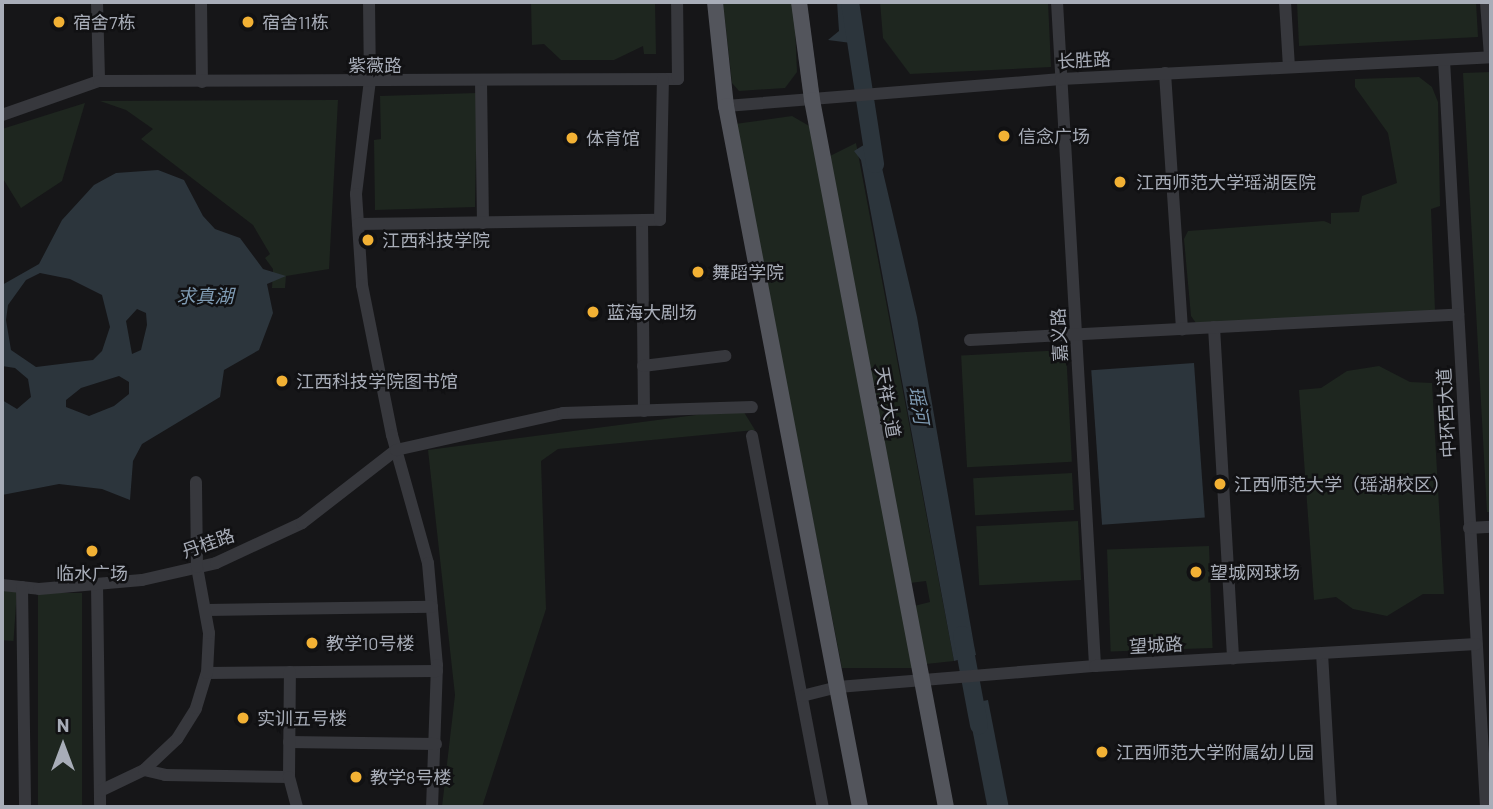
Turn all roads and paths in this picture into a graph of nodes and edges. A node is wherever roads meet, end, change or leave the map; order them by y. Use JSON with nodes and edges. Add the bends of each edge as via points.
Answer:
{"nodes":[{"id":1,"x":97,"y":2,"type":"edge"},
{"id":2,"x":201,"y":2,"type":"edge"},
{"id":3,"x":369,"y":2,"type":"edge"},
{"id":4,"x":677,"y":2,"type":"edge"},
{"id":5,"x":715,"y":2,"type":"edge"},
{"id":6,"x":799,"y":2,"type":"edge"},
{"id":7,"x":1057,"y":2,"type":"edge"},
{"id":8,"x":1285,"y":2,"type":"edge"},
{"id":9,"x":1486,"y":2,"type":"edge"},
{"id":10,"x":1490,"y":57,"type":"edge"},
{"id":11,"x":1444,"y":60,"type":"junction"},
{"id":12,"x":1289,"y":67,"type":"junction"},
{"id":13,"x":1165,"y":73,"type":"junction"},
{"id":14,"x":663,"y":79,"type":"junction"},
{"id":15,"x":1061,"y":79,"type":"junction"},
{"id":16,"x":99,"y":81,"type":"junction"},
{"id":17,"x":481,"y":81,"type":"junction"},
{"id":18,"x":202,"y":82,"type":"junction"},
{"id":19,"x":369,"y":82,"type":"junction"},
{"id":20,"x":812,"y":100,"type":"junction"},
{"id":21,"x":726,"y":106,"type":"junction"},
{"id":22,"x":2,"y":115,"type":"edge"},
{"id":23,"x":642,"y":221,"type":"junction"},
{"id":24,"x":482,"y":223,"type":"junction"},
{"id":25,"x":358,"y":224,"type":"junction"},
{"id":26,"x":1458,"y":314,"type":"junction"},
{"id":27,"x":1214,"y":327,"type":"junction"},
{"id":28,"x":1182,"y":329,"type":"junction"},
{"id":29,"x":1076,"y":335,"type":"junction"},
{"id":30,"x":970,"y":340,"type":"dead end"},
{"id":31,"x":725,"y":356,"type":"dead end"},
{"id":32,"x":643,"y":366,"type":"junction"},
{"id":33,"x":752,"y":407,"type":"dead end"},
{"id":34,"x":644,"y":411,"type":"junction"},
{"id":35,"x":752,"y":436,"type":"dead end"},
{"id":36,"x":396,"y":450,"type":"junction"},
{"id":37,"x":196,"y":482,"type":"dead end"},
{"id":38,"x":1491,"y":527,"type":"edge"},
{"id":39,"x":1469,"y":528,"type":"junction"},
{"id":40,"x":197,"y":567,"type":"junction"},
{"id":41,"x":97,"y":584,"type":"junction"},
{"id":42,"x":2,"y":585,"type":"edge"},
{"id":43,"x":22,"y":587,"type":"junction"},
{"id":44,"x":432,"y":607,"type":"junction"},
{"id":45,"x":207,"y":610,"type":"junction"},
{"id":46,"x":1476,"y":644,"type":"junction"},
{"id":47,"x":1322,"y":653,"type":"junction"},
{"id":48,"x":1233,"y":658,"type":"junction"},
{"id":49,"x":1095,"y":666,"type":"junction"},
{"id":50,"x":437,"y":671,"type":"junction"},
{"id":51,"x":207,"y":673,"type":"junction"},
{"id":52,"x":290,"y":673,"type":"junction"},
{"id":53,"x":929,"y":680,"type":"junction"},
{"id":54,"x":1485,"y":685,"type":"edge"},
{"id":55,"x":838,"y":687,"type":"junction"},
{"id":56,"x":802,"y":696,"type":"junction"},
{"id":57,"x":289,"y":743,"type":"junction"},
{"id":58,"x":436,"y":744,"type":"junction"},
{"id":59,"x":144,"y":770,"type":"junction"},
{"id":60,"x":289,"y":777,"type":"junction"},
{"id":61,"x":100,"y":790,"type":"junction"},
{"id":62,"x":25,"y":807,"type":"edge"},
{"id":63,"x":100,"y":807,"type":"edge"},
{"id":64,"x":297,"y":807,"type":"edge"},
{"id":65,"x":432,"y":807,"type":"edge"},
{"id":66,"x":823,"y":807,"type":"edge"},
{"id":67,"x":860,"y":807,"type":"edge"},
{"id":68,"x":946,"y":807,"type":"edge"},
{"id":69,"x":1331,"y":807,"type":"edge"},
{"id":70,"x":1486,"y":807,"type":"edge"}],
"edges":[{"from":1,"to":16,"type":"street"},
{"from":2,"to":18,"type":"street"},
{"from":3,"to":19,"type":"street"},
{"from":4,"to":14,"type":"street","via":[[678,79]]},
{"from":5,"to":21,"type":"main road"},
{"from":6,"to":20,"type":"main road","name":"天祥大道"},
{"from":7,"to":15,"type":"street","name":"嘉义路"},
{"from":8,"to":12,"type":"street"},
{"from":9,"to":10,"type":"street"},
{"from":10,"to":11,"type":"street","name":"长胜路"},
{"from":11,"to":12,"type":"street","name":"长胜路"},
{"from":11,"to":26,"type":"street","name":"中环西大道"},
{"from":12,"to":13,"type":"street","name":"长胜路"},
{"from":13,"to":15,"type":"street","name":"长胜路"},
{"from":13,"to":28,"type":"street"},
{"from":14,"to":17,"type":"street","name":"紫薇路"},
{"from":14,"to":23,"type":"street","via":[[660,220]]},
{"from":15,"to":20,"type":"street","name":"长胜路"},
{"from":15,"to":29,"type":"street","name":"嘉义路"},
{"from":16,"to":18,"type":"street","name":"紫薇路"},
{"from":16,"to":22,"type":"street","name":"紫薇路"},
{"from":17,"to":19,"type":"street","name":"紫薇路"},
{"from":17,"to":24,"type":"street"},
{"from":18,"to":19,"type":"street","name":"紫薇路"},
{"from":19,"to":25,"type":"street","via":[[356,194]]},
{"from":20,"to":21,"type":"street","name":"长胜路"},
{"from":20,"to":53,"type":"main road","name":"天祥大道"},
{"from":21,"to":55,"type":"main road"},
{"from":23,"to":24,"type":"street"},
{"from":23,"to":32,"type":"street"},
{"from":24,"to":25,"type":"street"},
{"from":25,"to":36,"type":"street","via":[[362,285]]},
{"from":26,"to":27,"type":"street"},
{"from":26,"to":39,"type":"street","name":"中环西大道"},
{"from":27,"to":28,"type":"street"},
{"from":27,"to":48,"type":"street"},
{"from":28,"to":29,"type":"street"},
{"from":29,"to":30,"type":"street"},
{"from":29,"to":49,"type":"street","name":"嘉义路"},
{"from":31,"to":32,"type":"street"},
{"from":32,"to":34,"type":"street"},
{"from":33,"to":34,"type":"street"},
{"from":34,"to":36,"type":"street","via":[[563,413]]},
{"from":35,"to":56,"type":"street"},
{"from":36,"to":40,"type":"street","name":"丹桂路","via":[[302,523]]},
{"from":36,"to":44,"type":"street","via":[[428,563]]},
{"from":37,"to":40,"type":"street"},
{"from":38,"to":39,"type":"street"},
{"from":39,"to":46,"type":"street","name":"中环西大道"},
{"from":40,"to":41,"type":"street","name":"丹桂路","via":[[142,580]]},
{"from":40,"to":45,"type":"street"},
{"from":41,"to":43,"type":"street","name":"丹桂路"},
{"from":41,"to":61,"type":"street"},
{"from":42,"to":43,"type":"street","name":"丹桂路"},
{"from":43,"to":62,"type":"street"},
{"from":44,"to":45,"type":"street"},
{"from":44,"to":50,"type":"street"},
{"from":45,"to":51,"type":"street"},
{"from":46,"to":47,"type":"street","name":"望城路"},
{"from":46,"to":54,"type":"street","name":"中环西大道"},
{"from":47,"to":48,"type":"street","name":"望城路"},
{"from":47,"to":69,"type":"street"},
{"from":48,"to":49,"type":"street","name":"望城路"},
{"from":49,"to":53,"type":"street","name":"望城路"},
{"from":50,"to":52,"type":"street"},
{"from":50,"to":58,"type":"street"},
{"from":51,"to":52,"type":"street"},
{"from":51,"to":59,"type":"street","via":[[196,708],[177,739]]},
{"from":52,"to":57,"type":"street"},
{"from":53,"to":55,"type":"street","name":"望城路"},
{"from":53,"to":68,"type":"main road","name":"天祥大道"},
{"from":54,"to":70,"type":"street","name":"中环西大道"},
{"from":55,"to":56,"type":"street","name":"望城路"},
{"from":55,"to":67,"type":"main road"},
{"from":56,"to":66,"type":"street"},
{"from":57,"to":58,"type":"street"},
{"from":57,"to":60,"type":"street"},
{"from":58,"to":65,"type":"street"},
{"from":59,"to":60,"type":"street","via":[[165,775]]},
{"from":59,"to":61,"type":"street"},
{"from":60,"to":64,"type":"street"},
{"from":61,"to":63,"type":"street"}]}
